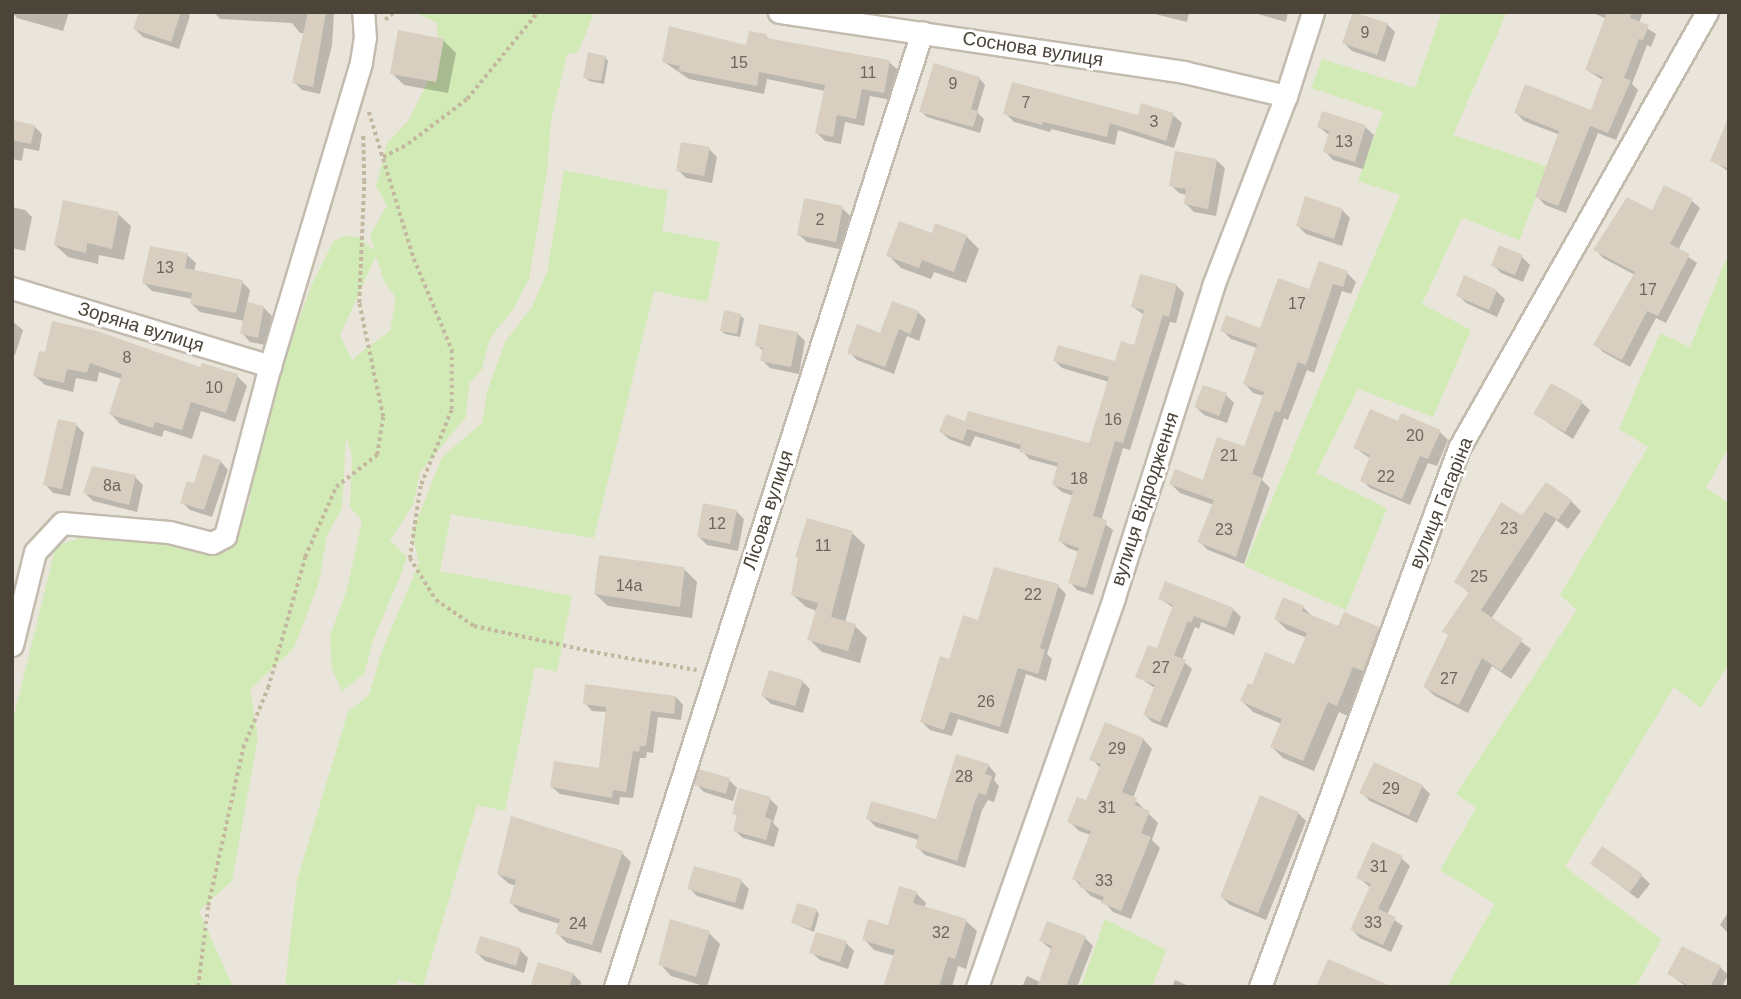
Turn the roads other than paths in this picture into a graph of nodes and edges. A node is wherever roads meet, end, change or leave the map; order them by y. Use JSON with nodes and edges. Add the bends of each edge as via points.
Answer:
{"nodes":[{"id":1,"x":363,"y":12,"type":"edge"},
{"id":2,"x":779,"y":12,"type":"edge"},
{"id":3,"x":1313,"y":12,"type":"edge"},
{"id":4,"x":1707,"y":12,"type":"edge"},
{"id":5,"x":922,"y":32,"type":"junction"},
{"id":6,"x":1286,"y":96,"type":"junction"},
{"id":7,"x":12,"y":288,"type":"edge"},
{"id":8,"x":270,"y":366,"type":"junction"},
{"id":9,"x":12,"y":645,"type":"edge"},
{"id":10,"x":615,"y":987,"type":"edge"},
{"id":11,"x":977,"y":987,"type":"edge"},
{"id":12,"x":1260,"y":987,"type":"edge"}],
"edges":[{"from":1,"to":8,"type":"street","via":[[361,62]]},
{"from":2,"to":5,"type":"street","name":"Соснова вулиця"},
{"from":3,"to":6,"type":"street","name":"вулиця Відродження"},
{"from":4,"to":12,"type":"street","name":"вулиця Гагаріна","via":[[1460,448]]},
{"from":5,"to":6,"type":"street","name":"Соснова вулиця","via":[[1184,72]]},
{"from":5,"to":10,"type":"street","name":"Лісова вулиця"},
{"from":6,"to":11,"type":"street","name":"вулиця Відродження","via":[[1213,286],[1114,597]]},
{"from":7,"to":8,"type":"street","name":"Зоряна вулиця"},
{"from":8,"to":9,"type":"street","via":[[225,536],[212,544],[169,532],[62,523],[35,552]]}]}
